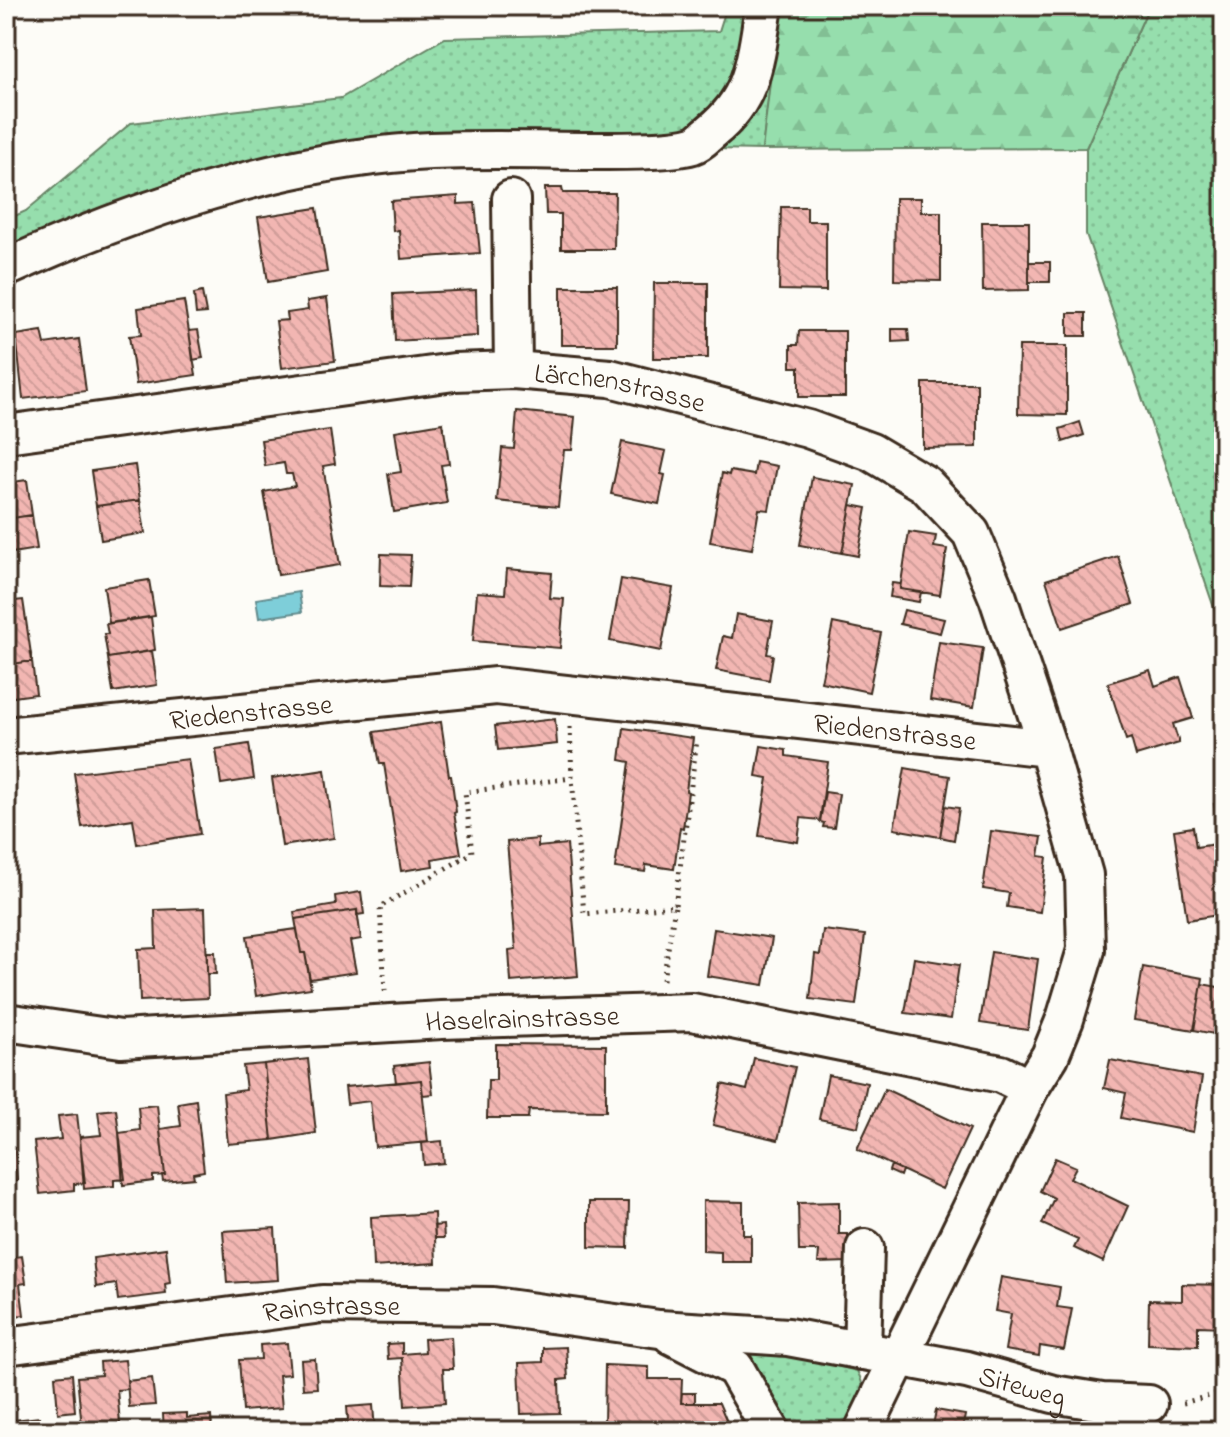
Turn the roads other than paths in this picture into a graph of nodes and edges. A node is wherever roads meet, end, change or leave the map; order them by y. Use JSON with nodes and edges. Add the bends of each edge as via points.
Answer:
{"nodes":[{"id":1,"x":764,"y":6,"type":"edge"},
{"id":2,"x":511,"y":199,"type":"dead end"},
{"id":3,"x":6,"y":268,"type":"edge"},
{"id":4,"x":513,"y":370,"type":"junction"},
{"id":5,"x":6,"y":434,"type":"edge"},
{"id":6,"x":6,"y":736,"type":"edge"},
{"id":7,"x":1048,"y":748,"type":"junction"},
{"id":8,"x":6,"y":1022,"type":"edge"},
{"id":9,"x":1030,"y":1088,"type":"junction"},
{"id":10,"x":865,"y":1248,"type":"dead end"},
{"id":11,"x":659,"y":1329,"type":"junction"},
{"id":12,"x":6,"y":1346,"type":"edge"},
{"id":13,"x":862,"y":1351,"type":"junction"},
{"id":14,"x":897,"y":1357,"type":"junction"},
{"id":15,"x":1149,"y":1404,"type":"road end"},
{"id":16,"x":771,"y":1431,"type":"edge"},
{"id":17,"x":863,"y":1431,"type":"edge"}],
"edges":[{"from":1,"to":3,"type":"street","via":[[753,73],[740,101],[694,145],[640,151],[414,152],[333,163],[250,180]]},
{"from":2,"to":4,"type":"street"},
{"from":4,"to":5,"type":"street","name":"Lärchenstrasse","via":[[454,372]]},
{"from":4,"to":7,"type":"street","name":"Lärchenstrasse","via":[[610,378],[808,429],[871,452],[925,484],[971,533]]},
{"from":6,"to":7,"type":"street","name":"Riedenstrasse","via":[[496,686]]},
{"from":7,"to":9,"type":"street","via":[[1084,875],[1086,950],[1050,1056]]},
{"from":8,"to":9,"type":"street","name":"Haselrainstrasse","via":[[121,1039],[692,1012],[1001,1074]]},
{"from":9,"to":14,"type":"street"},
{"from":10,"to":13,"type":"street"},
{"from":11,"to":12,"type":"street","name":"Rainstrasse","via":[[493,1306],[322,1304]]},
{"from":11,"to":13,"type":"street","name":"Rainstrasse","via":[[788,1337]]},
{"from":11,"to":16,"type":"street","name":"Rainstrasse","via":[[735,1368]]},
{"from":13,"to":14,"type":"street","name":"Rainstrasse"},
{"from":14,"to":15,"type":"street","name":"Siteweg","via":[[1053,1394]]},
{"from":14,"to":17,"type":"street"}]}
